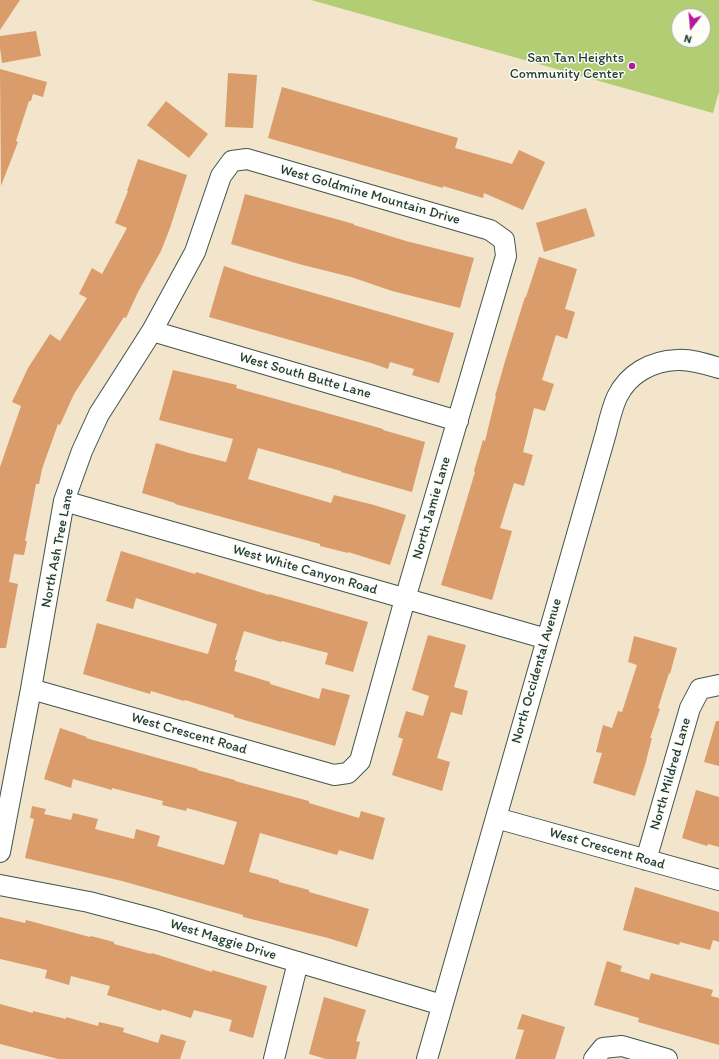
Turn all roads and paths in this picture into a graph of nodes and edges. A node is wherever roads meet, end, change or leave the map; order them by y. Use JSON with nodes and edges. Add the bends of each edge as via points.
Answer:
{"nodes":[{"id":1,"x":232,"y":160,"type":"joint"},
{"id":2,"x":504,"y":240,"type":"joint"},
{"id":3,"x":152,"y":331,"type":"junction"},
{"id":4,"x":719,"y":368,"type":"edge"},
{"id":5,"x":458,"y":421,"type":"junction"},
{"id":6,"x":64,"y":501,"type":"junction"},
{"id":7,"x":405,"y":599,"type":"junction"},
{"id":8,"x":547,"y":639,"type":"junction"},
{"id":9,"x":710,"y":687,"type":"edge"},
{"id":10,"x":31,"y":689,"type":"junction"},
{"id":11,"x":348,"y":772,"type":"joint"},
{"id":12,"x":496,"y":818,"type":"junction"},
{"id":13,"x":0,"y":852,"type":"edge"},
{"id":14,"x":646,"y":860,"type":"junction"},
{"id":15,"x":719,"y":880,"type":"edge"},
{"id":16,"x":0,"y":885,"type":"edge"},
{"id":17,"x":298,"y":962,"type":"junction"},
{"id":18,"x":442,"y":1006,"type":"junction"},
{"id":19,"x":598,"y":1053,"type":"edge"},
{"id":20,"x":274,"y":1059,"type":"edge"},
{"id":21,"x":427,"y":1059,"type":"edge"},
{"id":22,"x":667,"y":1059,"type":"edge"}],
"edges":[{"from":1,"to":2,"type":"street","name":"West Goldmine Mountain Drive","via":[[247,159],[270,165],[490,230]]},
{"from":1,"to":3,"type":"street","name":"North Ash Tree Lane","via":[[221,176],[195,252]]},
{"from":2,"to":5,"type":"street","name":"North Jamie Lane","via":[[506,256]]},
{"from":3,"to":5,"type":"street","name":"West South Butte Lane"},
{"from":3,"to":6,"type":"street","name":"North Ash Tree Lane","via":[[99,414]]},
{"from":4,"to":8,"type":"street","name":"North Occidental Avenue","via":[[678,360],[656,363],[638,372],[627,382],[617,398]]},
{"from":5,"to":7,"type":"street","name":"North Jamie Lane"},
{"from":6,"to":7,"type":"street","name":"West White Canyon Road"},
{"from":6,"to":10,"type":"street","name":"North Ash Tree Lane"},
{"from":7,"to":8,"type":"street","name":"West White Canyon Road"},
{"from":7,"to":11,"type":"street","name":"North Jamie Lane","via":[[360,761]]},
{"from":8,"to":12,"type":"street","name":"North Occidental Avenue"},
{"from":9,"to":14,"type":"street","name":"North Mildred Lane","via":[[690,708]]},
{"from":10,"to":11,"type":"street","name":"West Crescent Road","via":[[334,775]]},
{"from":10,"to":13,"type":"street","name":"North Ash Tree Lane"},
{"from":12,"to":14,"type":"street","name":"West Crescent Road"},
{"from":12,"to":18,"type":"street","name":"North Occidental Avenue"},
{"from":14,"to":15,"type":"street","name":"West Crescent Road"},
{"from":16,"to":17,"type":"street","name":"West Maggie Drive","via":[[97,904]]},
{"from":17,"to":18,"type":"street","name":"West Maggie Drive"},
{"from":17,"to":20,"type":"street"},
{"from":18,"to":21,"type":"street","name":"North Occidental Avenue"},
{"from":19,"to":22,"type":"street","via":[[622,1046]]}]}
